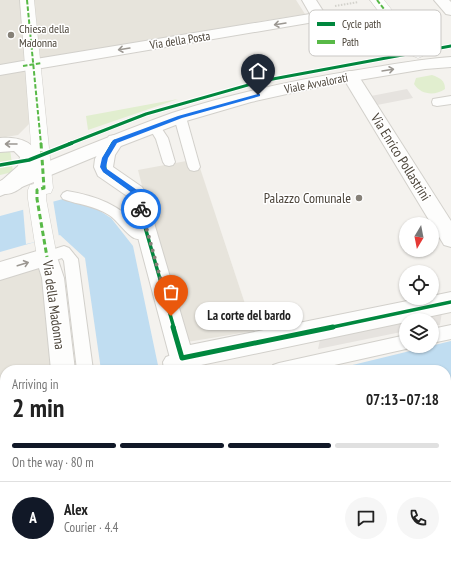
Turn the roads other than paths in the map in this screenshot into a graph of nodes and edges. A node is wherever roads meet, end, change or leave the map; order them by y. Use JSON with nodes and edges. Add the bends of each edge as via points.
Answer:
{"nodes":[{"id":1,"x":27,"y":0,"type":"edge"},
{"id":2,"x":441,"y":0,"type":"edge"},
{"id":3,"x":371,"y":1,"type":"edge"},
{"id":4,"x":379,"y":10,"type":"edge"},
{"id":5,"x":451,"y":11,"type":"edge"},
{"id":6,"x":309,"y":12,"type":"edge"},
{"id":7,"x":451,"y":62,"type":"edge"},
{"id":8,"x":33,"y":64,"type":"junction"},
{"id":9,"x":0,"y":70,"type":"edge"},
{"id":10,"x":350,"y":76,"type":"junction"},
{"id":11,"x":451,"y":100,"type":"edge"},
{"id":12,"x":437,"y":102,"type":"dead end"},
{"id":13,"x":180,"y":117,"type":"junction"},
{"id":14,"x":154,"y":126,"type":"junction"},
{"id":15,"x":115,"y":142,"type":"junction"},
{"id":16,"x":0,"y":145,"type":"edge"},
{"id":17,"x":169,"y":162,"type":"dead end"},
{"id":18,"x":194,"y":167,"type":"dead end"},
{"id":19,"x":42,"y":172,"type":"junction"},
{"id":20,"x":3,"y":189,"type":"edge"},
{"id":21,"x":67,"y":196,"type":"dead end"},
{"id":22,"x":147,"y":232,"type":"junction"},
{"id":23,"x":451,"y":239,"type":"edge"},
{"id":24,"x":45,"y":249,"type":"junction"},
{"id":25,"x":0,"y":271,"type":"edge"},
{"id":26,"x":451,"y":302,"type":"edge"},
{"id":27,"x":451,"y":332,"type":"edge"},
{"id":28,"x":439,"y":335,"type":"edge"},
{"id":29,"x":399,"y":344,"type":"edge"},
{"id":30,"x":177,"y":364,"type":"edge"},
{"id":31,"x":62,"y":365,"type":"edge"},
{"id":32,"x":84,"y":365,"type":"edge"},
{"id":33,"x":302,"y":365,"type":"edge"}],
"edges":[{"from":1,"to":8,"type":"street"},
{"from":2,"to":5,"type":"street"},
{"from":3,"to":4,"type":"street"},
{"from":6,"to":8,"type":"street","name":"Via della Posta","one_way":true,"via":[[300,20]]},
{"from":10,"to":7,"type":"street","name":"Viale Avvalorati","one_way":true},
{"from":8,"to":9,"type":"street","name":"Via della Posta"},
{"from":8,"to":19,"type":"street"},
{"from":10,"to":13,"type":"street","name":"Viale Avvalorati","via":[[249,97]]},
{"from":10,"to":23,"type":"street","name":"Via Enrico Pollastrini"},
{"from":11,"to":12,"type":"lane"},
{"from":13,"to":14,"type":"street","name":"Viale Avvalorati"},
{"from":13,"to":18,"type":"lane"},
{"from":14,"to":15,"type":"street","name":"Viale Avvalorati"},
{"from":14,"to":17,"type":"lane","via":[[162,138]]},
{"from":15,"to":19,"type":"street","name":"Viale Avvalorati"},
{"from":15,"to":22,"type":"street","via":[[105,158],[103,167],[135,192]]},
{"from":20,"to":16,"type":"street","name":"Viale Avvalorati","one_way":true,"via":[[24,172],[28,165],[29,152],[19,144]]},
{"from":19,"to":20,"type":"street","name":"Viale Avvalorati"},
{"from":19,"to":24,"type":"street","via":[[44,188],[37,190]]},
{"from":21,"to":22,"type":"lane","via":[[97,202],[117,212],[137,234]]},
{"from":22,"to":30,"type":"street"},
{"from":25,"to":24,"type":"street","one_way":true},
{"from":24,"to":31,"type":"street","name":"Via della Madonna","via":[[53,278]]},
{"from":24,"to":32,"type":"lane","via":[[64,252],[71,259]]},
{"from":26,"to":30,"type":"street"},
{"from":27,"to":28,"type":"lane"},
{"from":29,"to":33,"type":"lane"}]}
